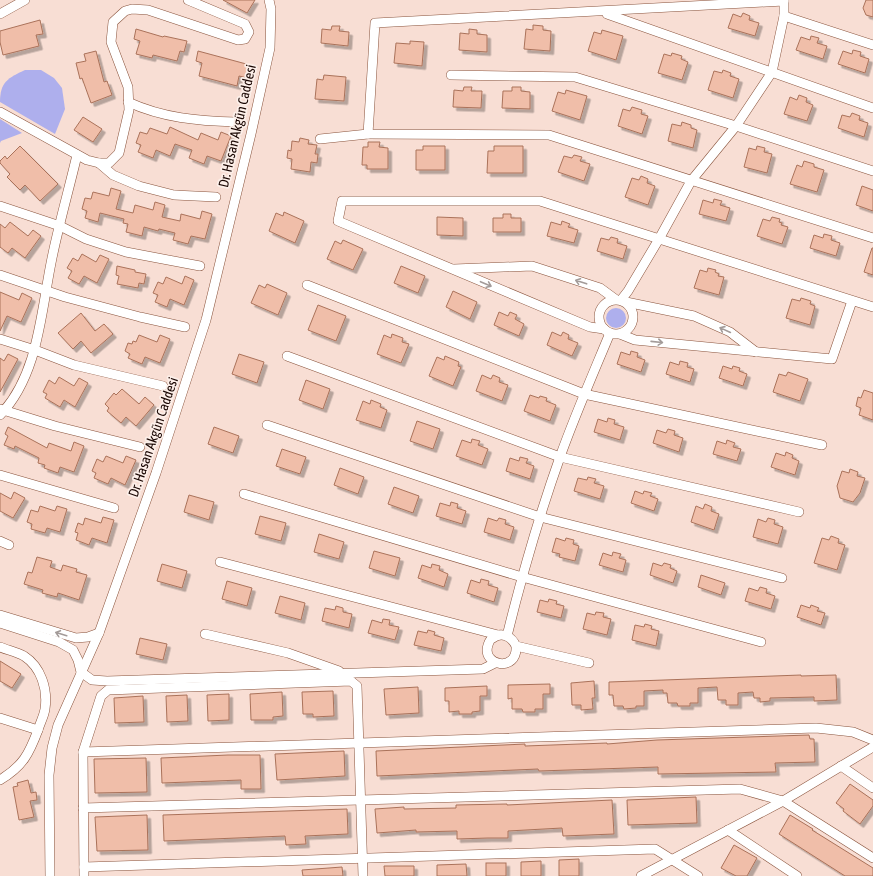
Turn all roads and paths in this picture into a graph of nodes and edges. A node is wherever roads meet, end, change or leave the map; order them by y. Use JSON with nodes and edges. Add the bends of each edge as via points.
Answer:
{"nodes":[{"id":1,"x":24,"y":0,"type":"edge"},
{"id":2,"x":188,"y":0,"type":"edge"},
{"id":3,"x":269,"y":0,"type":"edge"},
{"id":4,"x":784,"y":0,"type":"edge"},
{"id":5,"x":602,"y":12,"type":"junction"},
{"id":6,"x":0,"y":14,"type":"edge"},
{"id":7,"x":784,"y":16,"type":"junction"},
{"id":8,"x":873,"y":45,"type":"edge"},
{"id":9,"x":772,"y":72,"type":"junction"},
{"id":10,"x":451,"y":75,"type":"dead end"},
{"id":11,"x":128,"y":102,"type":"junction"},
{"id":12,"x":873,"y":108,"type":"edge"},
{"id":13,"x":0,"y":112,"type":"edge"},
{"id":14,"x":236,"y":122,"type":"dead end"},
{"id":15,"x":736,"y":126,"type":"junction"},
{"id":16,"x":368,"y":134,"type":"junction"},
{"id":17,"x":320,"y":139,"type":"dead end"},
{"id":18,"x":77,"y":154,"type":"junction"},
{"id":19,"x":99,"y":163,"type":"junction"},
{"id":20,"x":873,"y":171,"type":"edge"},
{"id":21,"x":690,"y":181,"type":"junction"},
{"id":22,"x":216,"y":197,"type":"dead end"},
{"id":23,"x":0,"y":206,"type":"edge"},
{"id":24,"x":60,"y":226,"type":"junction"},
{"id":25,"x":873,"y":238,"type":"edge"},
{"id":26,"x":659,"y":239,"type":"junction"},
{"id":27,"x":200,"y":266,"type":"dead end"},
{"id":28,"x":450,"y":269,"type":"junction"},
{"id":29,"x":0,"y":275,"type":"edge"},
{"id":30,"x":307,"y":285,"type":"dead end"},
{"id":31,"x":46,"y":290,"type":"junction"},
{"id":32,"x":621,"y":300,"type":"junction"},
{"id":33,"x":852,"y":301,"type":"junction"},
{"id":34,"x":873,"y":307,"type":"edge"},
{"id":35,"x":185,"y":327,"type":"dead end"},
{"id":36,"x":611,"y":332,"type":"junction"},
{"id":37,"x":0,"y":339,"type":"edge"},
{"id":38,"x":35,"y":350,"type":"junction"},
{"id":39,"x":756,"y":352,"type":"junction"},
{"id":40,"x":287,"y":356,"type":"dead end"},
{"id":41,"x":162,"y":386,"type":"dead end"},
{"id":42,"x":584,"y":394,"type":"junction"},
{"id":43,"x":1,"y":412,"type":"edge"},
{"id":44,"x":267,"y":425,"type":"dead end"},
{"id":45,"x":822,"y":445,"type":"dead end"},
{"id":46,"x":140,"y":447,"type":"dead end"},
{"id":47,"x":560,"y":457,"type":"junction"},
{"id":48,"x":0,"y":475,"type":"edge"},
{"id":49,"x":244,"y":494,"type":"dead end"},
{"id":50,"x":114,"y":508,"type":"dead end"},
{"id":51,"x":799,"y":512,"type":"dead end"},
{"id":52,"x":540,"y":517,"type":"junction"},
{"id":53,"x":220,"y":562,"type":"dead end"},
{"id":54,"x":522,"y":577,"type":"junction"},
{"id":55,"x":782,"y":578,"type":"dead end"},
{"id":56,"x":0,"y":615,"type":"edge"},
{"id":57,"x":0,"y":623,"type":"edge"},
{"id":58,"x":99,"y":633,"type":"junction"},
{"id":59,"x":205,"y":634,"type":"dead end"},
{"id":60,"x":503,"y":635,"type":"junction"},
{"id":61,"x":761,"y":642,"type":"dead end"},
{"id":62,"x":516,"y":646,"type":"junction"},
{"id":63,"x":0,"y":648,"type":"edge"},
{"id":64,"x":495,"y":663,"type":"junction"},
{"id":65,"x":589,"y":663,"type":"dead end"},
{"id":66,"x":81,"y":672,"type":"junction"},
{"id":67,"x":344,"y":673,"type":"junction"},
{"id":68,"x":0,"y":718,"type":"edge"},
{"id":69,"x":38,"y":730,"type":"junction"},
{"id":70,"x":873,"y":740,"type":"edge"},
{"id":71,"x":359,"y":743,"type":"junction"},
{"id":72,"x":873,"y":746,"type":"edge"},
{"id":73,"x":83,"y":752,"type":"junction"},
{"id":74,"x":841,"y":766,"type":"junction"},
{"id":75,"x":0,"y":780,"type":"edge"},
{"id":76,"x":873,"y":788,"type":"edge"},
{"id":77,"x":361,"y":801,"type":"junction"},
{"id":78,"x":783,"y":801,"type":"junction"},
{"id":79,"x":83,"y":808,"type":"junction"},
{"id":80,"x":728,"y":830,"type":"junction"},
{"id":81,"x":873,"y":858,"type":"edge"},
{"id":82,"x":362,"y":859,"type":"junction"},
{"id":83,"x":672,"y":859,"type":"junction"},
{"id":84,"x":84,"y":872,"type":"edge"},
{"id":85,"x":50,"y":876,"type":"edge"},
{"id":86,"x":363,"y":876,"type":"edge"},
{"id":87,"x":641,"y":876,"type":"edge"},
{"id":88,"x":698,"y":876,"type":"edge"},
{"id":89,"x":796,"y":876,"type":"edge"}],
"edges":[{"from":1,"to":6,"type":"street"},
{"from":2,"to":11,"type":"street","via":[[245,24],[249,32],[245,39],[238,40],[148,10],[125,11],[113,22],[111,42],[128,87]]},
{"from":3,"to":58,"type":"street","name":"Dr. Hasan Akgün Caddesi","via":[[270,48],[206,320],[156,473]]},
{"from":4,"to":5,"type":"street"},
{"from":4,"to":7,"type":"street"},
{"from":5,"to":9,"type":"street"},
{"from":5,"to":16,"type":"street","via":[[375,23]]},
{"from":7,"to":8,"type":"street"},
{"from":7,"to":9,"type":"street"},
{"from":9,"to":12,"type":"street"},
{"from":9,"to":15,"type":"street"},
{"from":10,"to":15,"type":"street","via":[[575,77]]},
{"from":11,"to":14,"type":"street","via":[[165,115],[193,120]]},
{"from":11,"to":19,"type":"street","via":[[129,110],[119,153],[109,163]]},
{"from":13,"to":18,"type":"street"},
{"from":15,"to":20,"type":"street"},
{"from":15,"to":21,"type":"street"},
{"from":16,"to":17,"type":"street"},
{"from":16,"to":21,"type":"street","via":[[549,135]]},
{"from":18,"to":19,"type":"street"},
{"from":18,"to":24,"type":"street"},
{"from":19,"to":22,"type":"street","via":[[113,175],[139,186],[174,195]]},
{"from":21,"to":25,"type":"street"},
{"from":21,"to":26,"type":"street"},
{"from":23,"to":24,"type":"street"},
{"from":24,"to":27,"type":"street","via":[[86,239],[126,252]]},
{"from":24,"to":31,"type":"street"},
{"from":26,"to":28,"type":"street","via":[[540,201],[342,201],[338,221]]},
{"from":26,"to":32,"type":"street"},
{"from":26,"to":33,"type":"street"},
{"from":32,"to":28,"type":"street","one_way":true,"via":[[600,288],[532,266]]},
{"from":28,"to":36,"type":"street","one_way":true,"via":[[590,327]]},
{"from":29,"to":31,"type":"street"},
{"from":30,"to":42,"type":"street"},
{"from":31,"to":35,"type":"street","via":[[132,315]]},
{"from":31,"to":38,"type":"street"},
{"from":32,"to":36,"type":"street","via":[[610,301],[601,308],[599,318]]},
{"from":32,"to":36,"type":"street","via":[[630,306],[634,317],[633,323],[625,332]]},
{"from":39,"to":32,"type":"street","one_way":true,"via":[[730,332],[694,316]]},
{"from":33,"to":34,"type":"street"},
{"from":33,"to":39,"type":"street","via":[[832,359]]},
{"from":36,"to":39,"type":"street","one_way":true,"via":[[635,340]]},
{"from":36,"to":42,"type":"street"},
{"from":37,"to":38,"type":"street"},
{"from":38,"to":41,"type":"street","via":[[74,365]]},
{"from":38,"to":43,"type":"street","via":[[18,392]]},
{"from":40,"to":47,"type":"street"},
{"from":42,"to":45,"type":"street"},
{"from":42,"to":47,"type":"street"},
{"from":43,"to":46,"type":"street"},
{"from":44,"to":52,"type":"street"},
{"from":47,"to":51,"type":"street"},
{"from":47,"to":52,"type":"street"},
{"from":48,"to":50,"type":"street"},
{"from":49,"to":54,"type":"street"},
{"from":52,"to":54,"type":"street"},
{"from":52,"to":55,"type":"street"},
{"from":53,"to":60,"type":"street"},
{"from":54,"to":60,"type":"street"},
{"from":54,"to":61,"type":"street"},
{"from":58,"to":56,"type":"street","one_way":true,"via":[[76,638]]},
{"from":57,"to":66,"type":"street","via":[[59,642],[73,650]]},
{"from":58,"to":66,"type":"street","name":"Dr. Hasan Akgün Caddesi"},
{"from":59,"to":67,"type":"street","via":[[288,653]]},
{"from":60,"to":62,"type":"street"},
{"from":60,"to":64,"type":"street","via":[[491,640],[487,648]]},
{"from":62,"to":64,"type":"street","via":[[515,655],[509,662]]},
{"from":62,"to":65,"type":"street"},
{"from":63,"to":69,"type":"street","via":[[23,656],[36,667],[43,682],[45,710]]},
{"from":64,"to":67,"type":"street","via":[[483,669]]},
{"from":66,"to":67,"type":"street","via":[[92,680],[107,681]]},
{"from":66,"to":85,"type":"street","name":"Dr. Hasan Akgün Caddesi","via":[[58,725],[52,748],[49,775]]},
{"from":68,"to":69,"type":"street"},
{"from":69,"to":75,"type":"street","via":[[22,762]]},
{"from":70,"to":71,"type":"street","via":[[853,732],[816,728]]},
{"from":71,"to":73,"type":"street"},
{"from":71,"to":73,"type":"street","via":[[358,686],[351,681],[108,690],[101,696]]},
{"from":71,"to":77,"type":"street"},
{"from":72,"to":74,"type":"street"},
{"from":73,"to":79,"type":"street"},
{"from":74,"to":76,"type":"street"},
{"from":74,"to":78,"type":"street"},
{"from":77,"to":78,"type":"street","via":[[740,789]]},
{"from":77,"to":79,"type":"street"},
{"from":77,"to":82,"type":"street"},
{"from":78,"to":80,"type":"street"},
{"from":78,"to":81,"type":"street"},
{"from":79,"to":84,"type":"street"},
{"from":80,"to":83,"type":"street"},
{"from":80,"to":89,"type":"street"},
{"from":82,"to":83,"type":"street","via":[[655,849]]},
{"from":82,"to":84,"type":"street"},
{"from":82,"to":86,"type":"street"},
{"from":83,"to":87,"type":"street"},
{"from":83,"to":88,"type":"street"}]}
